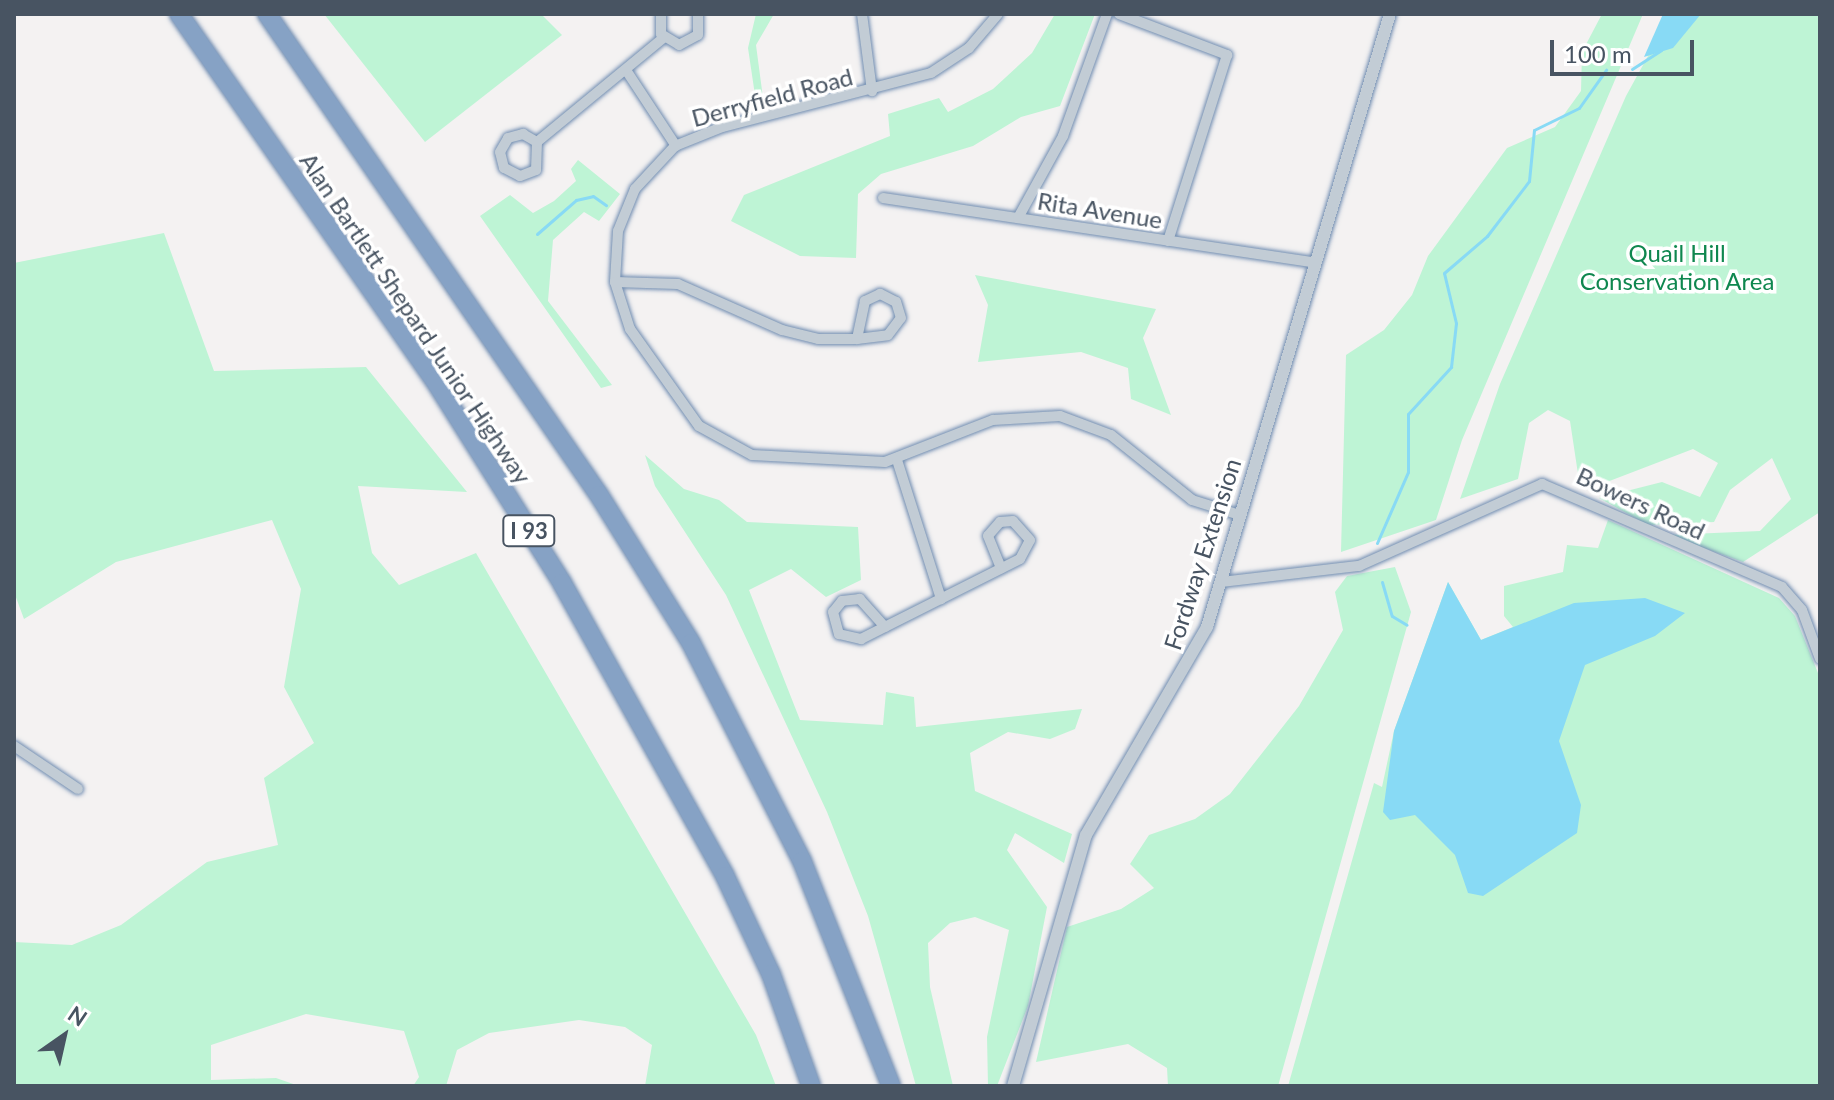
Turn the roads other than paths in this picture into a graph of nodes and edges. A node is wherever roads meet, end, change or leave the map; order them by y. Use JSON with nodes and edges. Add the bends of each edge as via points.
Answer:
{"nodes":[{"id":1,"x":179,"y":14,"type":"edge"},
{"id":2,"x":267,"y":14,"type":"edge"},
{"id":3,"x":661,"y":14,"type":"edge"},
{"id":4,"x":698,"y":14,"type":"edge"},
{"id":5,"x":862,"y":14,"type":"edge"},
{"id":6,"x":998,"y":14,"type":"edge"},
{"id":7,"x":1107,"y":14,"type":"edge"},
{"id":8,"x":1119,"y":14,"type":"edge"},
{"id":9,"x":1390,"y":14,"type":"edge"},
{"id":10,"x":663,"y":38,"type":"junction"},
{"id":11,"x":626,"y":70,"type":"junction"},
{"id":12,"x":872,"y":91,"type":"junction"},
{"id":13,"x":537,"y":142,"type":"junction"},
{"id":14,"x":676,"y":146,"type":"junction"},
{"id":15,"x":883,"y":198,"type":"dead end"},
{"id":16,"x":1018,"y":218,"type":"junction"},
{"id":17,"x":1168,"y":241,"type":"junction"},
{"id":18,"x":1311,"y":262,"type":"junction"},
{"id":19,"x":615,"y":282,"type":"junction"},
{"id":20,"x":857,"y":339,"type":"junction"},
{"id":21,"x":897,"y":460,"type":"junction"},
{"id":22,"x":1240,"y":515,"type":"junction"},
{"id":23,"x":1001,"y":569,"type":"junction"},
{"id":24,"x":1222,"y":582,"type":"junction"},
{"id":25,"x":941,"y":599,"type":"junction"},
{"id":26,"x":885,"y":627,"type":"junction"},
{"id":27,"x":1820,"y":659,"type":"edge"},
{"id":28,"x":14,"y":746,"type":"edge"},
{"id":29,"x":78,"y":789,"type":"dead end"},
{"id":30,"x":811,"y":1086,"type":"edge"},
{"id":31,"x":891,"y":1086,"type":"edge"},
{"id":32,"x":1013,"y":1086,"type":"edge"}],
"edges":[{"from":1,"to":30,"type":"highway","name":"Alan Bartlett Shepard Junior Highway","number":"I 93","via":[[435,381],[562,583],[725,876],[771,974]]},
{"from":2,"to":31,"type":"highway","name":"Alan Bartlett Shepard Junior Highway","via":[[599,495],[691,643],[802,861]]},
{"from":3,"to":10,"type":"street"},
{"from":4,"to":10,"type":"street","via":[[692,41]]},
{"from":5,"to":12,"type":"street"},
{"from":6,"to":12,"type":"street","name":"Derryfield Road","via":[[944,66]]},
{"from":7,"to":16,"type":"street","via":[[1063,136]]},
{"from":8,"to":17,"type":"street","via":[[1227,55]]},
{"from":9,"to":18,"type":"street","name":"Fordway Extension"},
{"from":10,"to":11,"type":"street"},
{"from":11,"to":13,"type":"street"},
{"from":11,"to":14,"type":"street"},
{"from":12,"to":14,"type":"street","name":"Derryfield Road","via":[[722,127]]},
{"from":13,"to":13,"type":"street","via":[[536,170],[520,176],[504,168],[500,152],[508,138],[523,134]]},
{"from":14,"to":19,"type":"street","name":"Derryfield Road","via":[[628,203],[615,244]]},
{"from":15,"to":16,"type":"street","name":"Rita Avenue"},
{"from":16,"to":17,"type":"street","name":"Rita Avenue"},
{"from":17,"to":18,"type":"street","name":"Rita Avenue"},
{"from":18,"to":22,"type":"street","name":"Fordway Extension"},
{"from":19,"to":20,"type":"street","via":[[678,284],[782,330]]},
{"from":19,"to":21,"type":"street","name":"Derryfield Road","via":[[644,353],[710,435],[768,458]]},
{"from":20,"to":20,"type":"street","via":[[895,330],[902,314],[893,298],[865,301]]},
{"from":21,"to":22,"type":"street","name":"Derryfield Road","via":[[993,420],[1060,416],[1111,435],[1192,500]]},
{"from":21,"to":25,"type":"street"},
{"from":22,"to":24,"type":"street","name":"Fordway Extension"},
{"from":23,"to":23,"type":"street","via":[[1030,544],[1025,527],[1013,521],[1000,522],[988,536]]},
{"from":23,"to":25,"type":"street"},
{"from":24,"to":27,"type":"street","name":"Bowers Road","via":[[1359,566],[1542,484],[1782,587],[1802,610]]},
{"from":24,"to":32,"type":"street","name":"Fordway Extension","via":[[1187,673],[1086,835]]},
{"from":25,"to":26,"type":"street"},
{"from":26,"to":26,"type":"street","via":[[860,599],[842,601],[833,612],[836,631],[847,639]]},
{"from":28,"to":29,"type":"street"}]}
